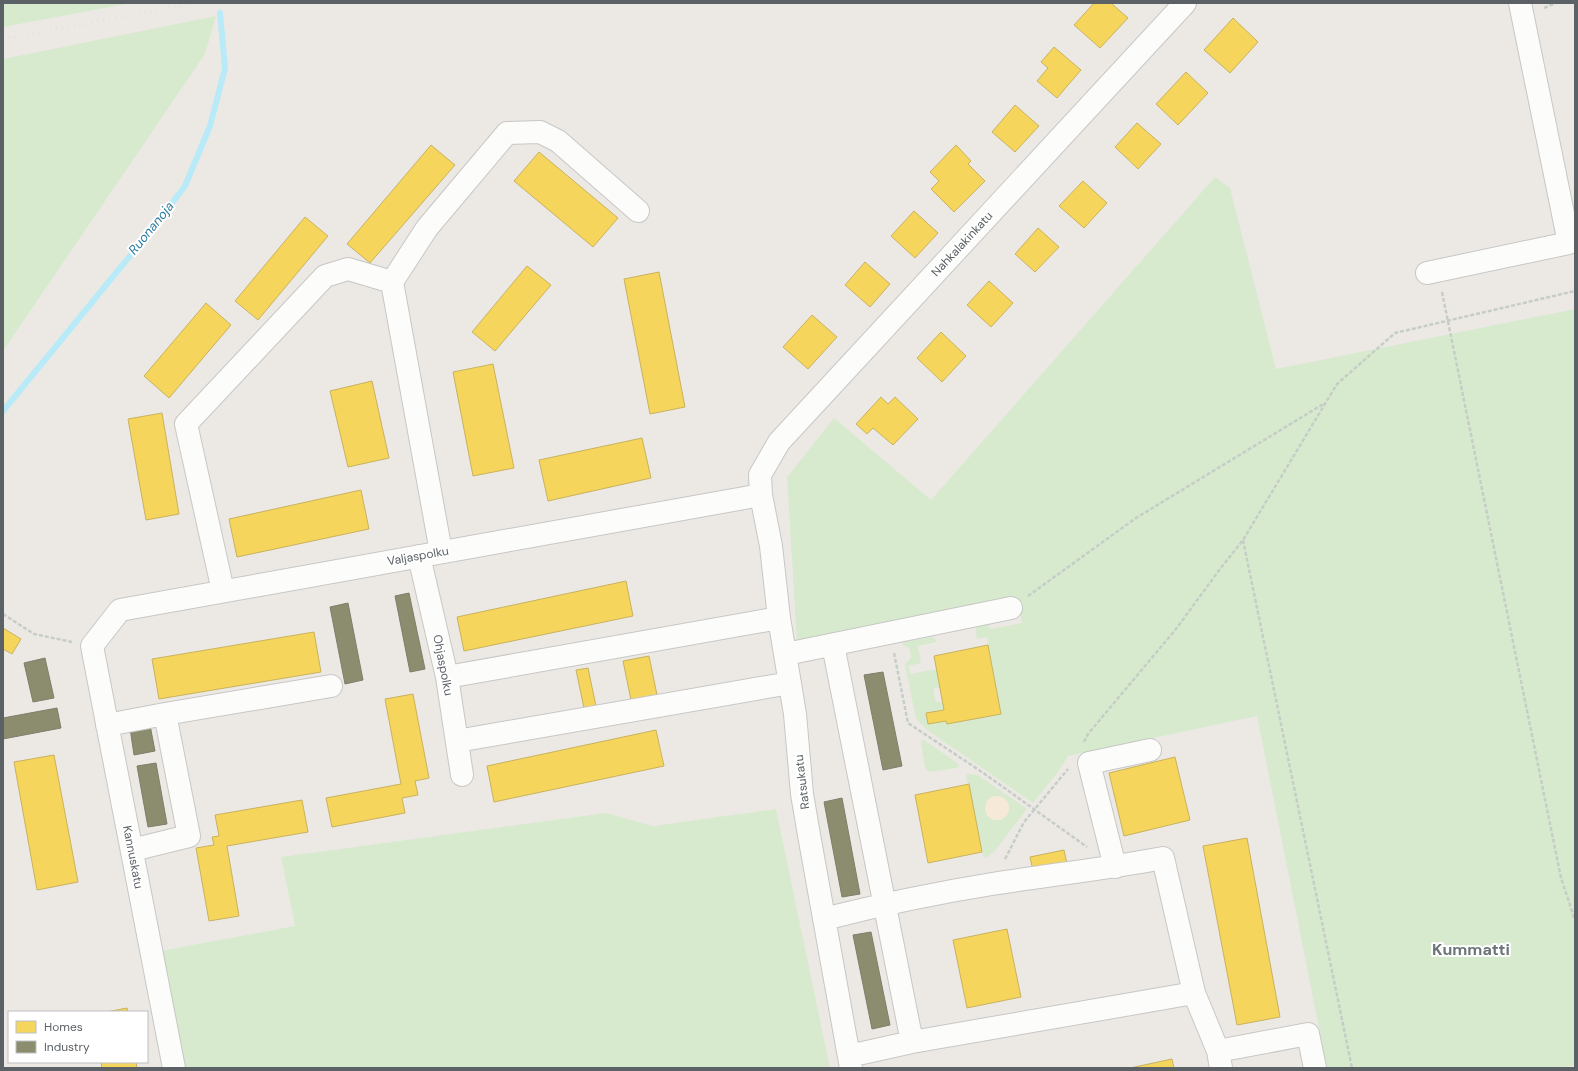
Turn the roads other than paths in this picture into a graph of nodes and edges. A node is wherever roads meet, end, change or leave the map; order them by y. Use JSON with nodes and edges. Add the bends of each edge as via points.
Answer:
{"nodes":[{"id":1,"x":1185,"y":3,"type":"edge"},
{"id":2,"x":1520,"y":3,"type":"edge"},
{"id":3,"x":638,"y":211,"type":"dead end"},
{"id":4,"x":1432,"y":272,"type":"road end"},
{"id":5,"x":392,"y":282,"type":"junction"},
{"id":6,"x":761,"y":495,"type":"junction"},
{"id":7,"x":441,"y":552,"type":"junction"},
{"id":8,"x":419,"y":556,"type":"junction"},
{"id":9,"x":223,"y":591,"type":"junction"},
{"id":10,"x":1011,"y":608,"type":"road end"},
{"id":11,"x":779,"y":618,"type":"junction"},
{"id":12,"x":833,"y":645,"type":"junction"},
{"id":13,"x":92,"y":646,"type":"joint"},
{"id":14,"x":786,"y":654,"type":"junction"},
{"id":15,"x":447,"y":677,"type":"junction"},
{"id":16,"x":790,"y":683,"type":"junction"},
{"id":17,"x":331,"y":686,"type":"dead end"},
{"id":18,"x":165,"y":714,"type":"junction"},
{"id":19,"x":107,"y":725,"type":"junction"},
{"id":20,"x":457,"y":742,"type":"junction"},
{"id":21,"x":1150,"y":750,"type":"dead end"},
{"id":22,"x":462,"y":775,"type":"dead end"},
{"id":23,"x":132,"y":850,"type":"junction"},
{"id":24,"x":1115,"y":867,"type":"junction"},
{"id":25,"x":884,"y":904,"type":"junction"},
{"id":26,"x":824,"y":919,"type":"junction"},
{"id":27,"x":1194,"y":993,"type":"junction"},
{"id":28,"x":912,"y":1042,"type":"junction"},
{"id":29,"x":1219,"y":1060,"type":"edge"},
{"id":30,"x":850,"y":1062,"type":"edge"},
{"id":31,"x":174,"y":1068,"type":"edge"},
{"id":32,"x":1315,"y":1068,"type":"edge"}],
"edges":[{"from":1,"to":6,"type":"street","name":"Nahkalakinkatu","via":[[779,442],[760,475]]},
{"from":2,"to":4,"type":"street","via":[[1569,243]]},
{"from":3,"to":5,"type":"street","via":[[558,140],[540,132],[507,133],[427,228]]},
{"from":5,"to":7,"type":"street"},
{"from":5,"to":9,"type":"street","via":[[348,269],[325,276],[186,424]]},
{"from":6,"to":7,"type":"street","name":"Valjaspolku"},
{"from":6,"to":11,"type":"street","name":"Ratsukatu","via":[[771,546]]},
{"from":7,"to":8,"type":"street","name":"Valjaspolku"},
{"from":8,"to":9,"type":"street","name":"Valjaspolku"},
{"from":8,"to":15,"type":"street","name":"Ohjaspolku"},
{"from":9,"to":13,"type":"street","name":"Valjaspolku","via":[[120,610]]},
{"from":10,"to":12,"type":"street"},
{"from":11,"to":14,"type":"street","name":"Ratsukatu"},
{"from":11,"to":15,"type":"street"},
{"from":12,"to":14,"type":"street"},
{"from":12,"to":25,"type":"street"},
{"from":13,"to":19,"type":"street","name":"Kannuskatu"},
{"from":14,"to":16,"type":"street","name":"Ratsukatu"},
{"from":15,"to":20,"type":"street","name":"Ohjaspolku"},
{"from":16,"to":20,"type":"street"},
{"from":16,"to":26,"type":"street","name":"Ratsukatu","via":[[802,794]]},
{"from":17,"to":18,"type":"street"},
{"from":18,"to":19,"type":"street"},
{"from":18,"to":23,"type":"street","via":[[189,836]]},
{"from":19,"to":23,"type":"street","name":"Kannuskatu"},
{"from":20,"to":22,"type":"street","name":"Ohjaspolku"},
{"from":21,"to":24,"type":"street","via":[[1089,763]]},
{"from":23,"to":31,"type":"street","name":"Kannuskatu"},
{"from":24,"to":25,"type":"street","via":[[992,884]]},
{"from":24,"to":27,"type":"street","via":[[1163,858]]},
{"from":25,"to":26,"type":"street"},
{"from":25,"to":28,"type":"street"},
{"from":26,"to":30,"type":"street","name":"Ratsukatu"},
{"from":27,"to":28,"type":"street"},
{"from":27,"to":29,"type":"street"},
{"from":28,"to":30,"type":"street"},
{"from":29,"to":32,"type":"street","via":[[1308,1034]]}]}
